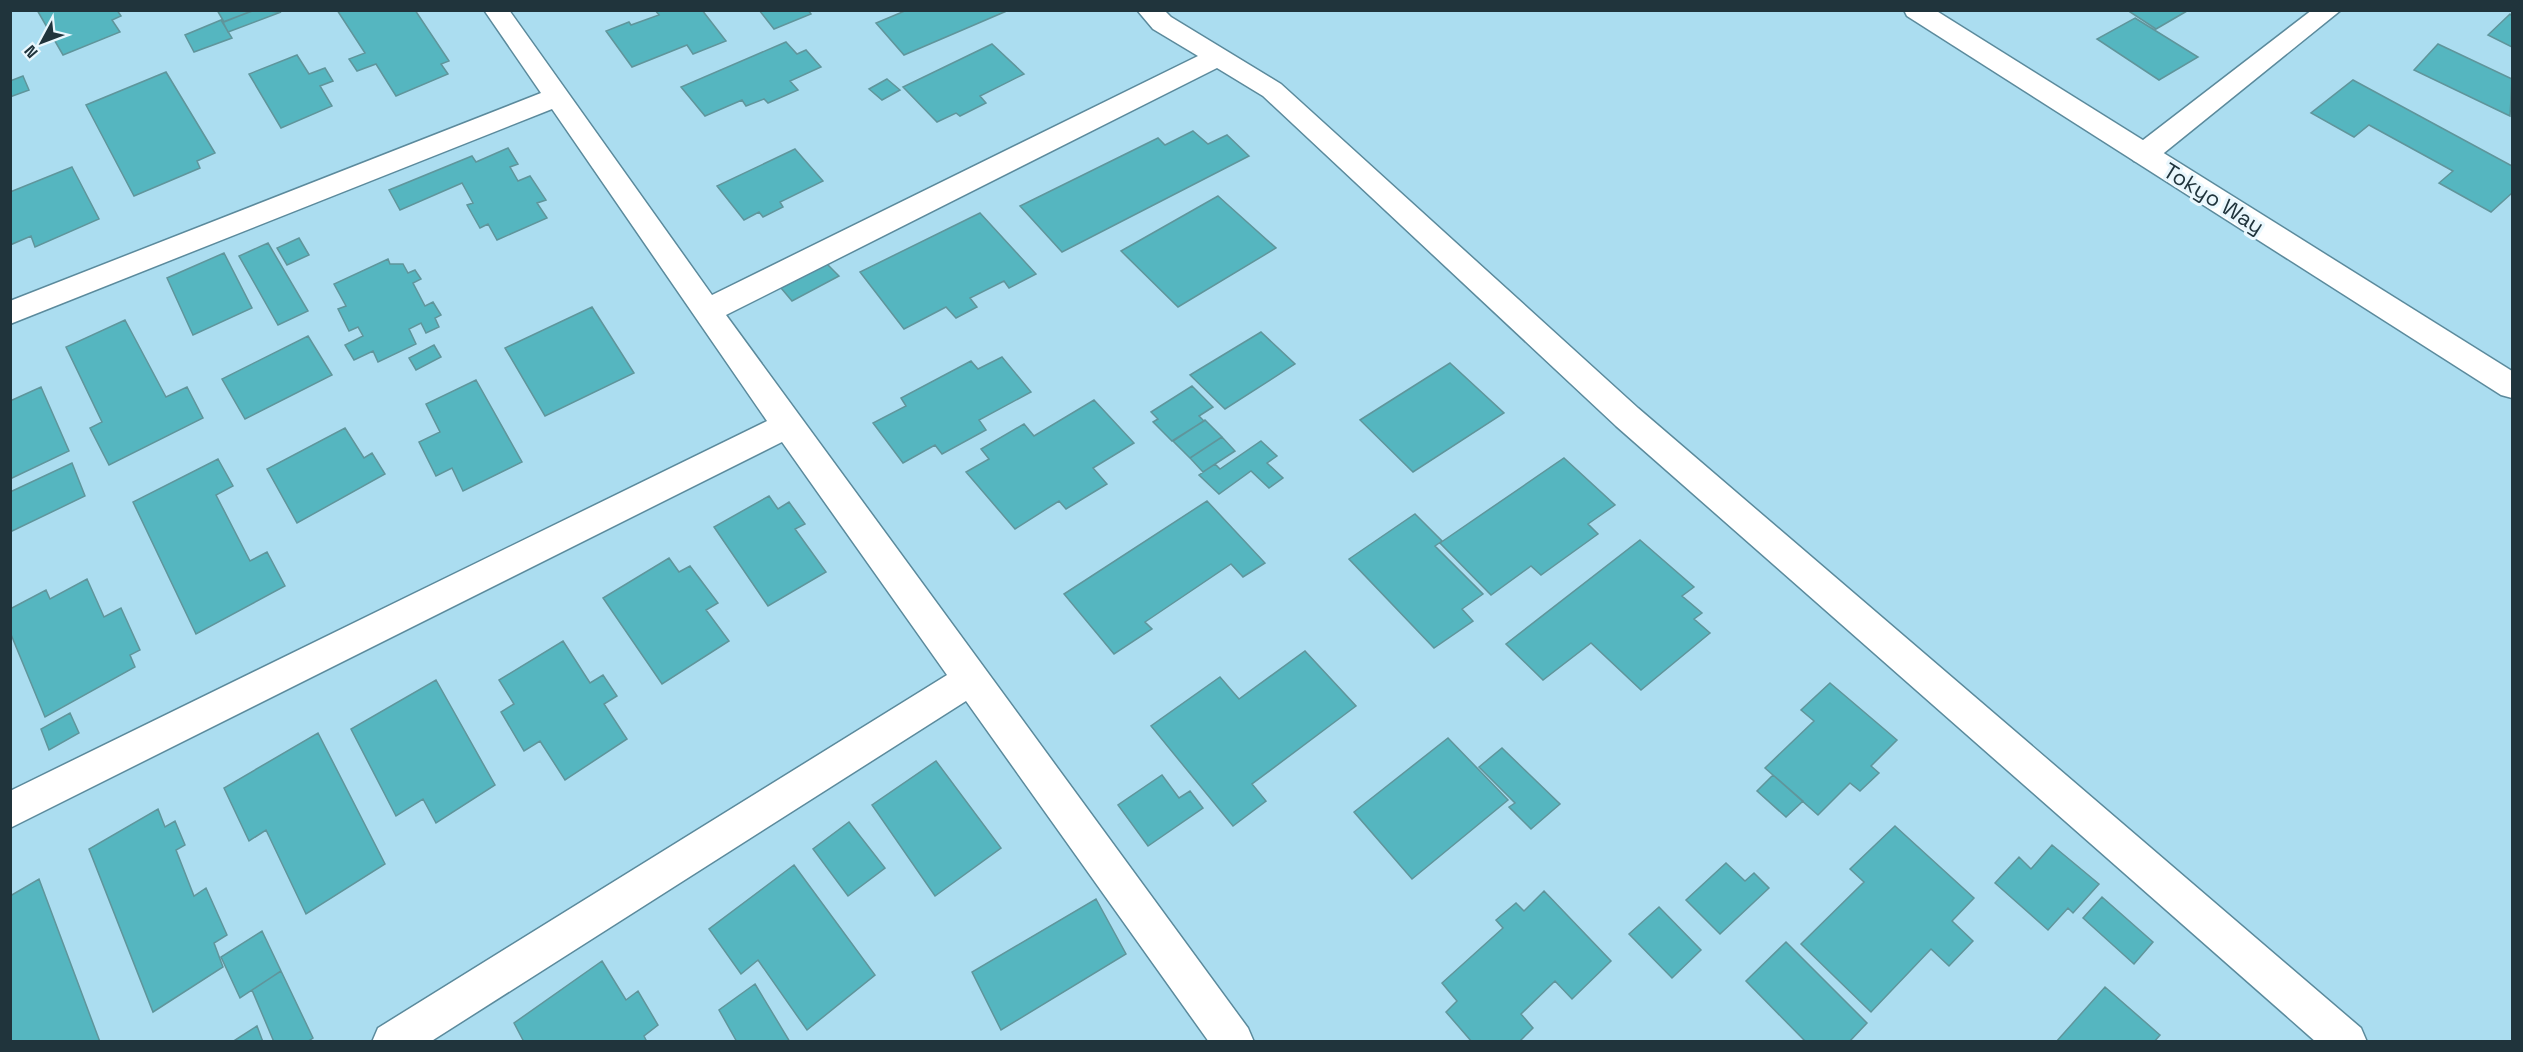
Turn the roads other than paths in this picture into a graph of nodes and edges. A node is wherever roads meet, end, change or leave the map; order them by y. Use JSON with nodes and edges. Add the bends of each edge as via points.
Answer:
{"nodes":[{"id":1,"x":496,"y":10,"type":"edge"},
{"id":2,"x":1149,"y":10,"type":"edge"},
{"id":3,"x":1916,"y":10,"type":"edge"},
{"id":4,"x":2329,"y":10,"type":"edge"},
{"id":5,"x":1218,"y":57,"type":"junction"},
{"id":6,"x":557,"y":97,"type":"junction"},
{"id":7,"x":2144,"y":154,"type":"junction"},
{"id":8,"x":707,"y":311,"type":"junction"},
{"id":9,"x":10,"y":313,"type":"edge"},
{"id":10,"x":2512,"y":386,"type":"edge"},
{"id":11,"x":787,"y":425,"type":"junction"},
{"id":12,"x":971,"y":679,"type":"junction"},
{"id":13,"x":10,"y":810,"type":"edge"},
{"id":14,"x":392,"y":1041,"type":"edge"},
{"id":15,"x":1234,"y":1041,"type":"edge"},
{"id":16,"x":2347,"y":1041,"type":"edge"}],
"edges":[{"from":1,"to":6,"type":"street"},
{"from":2,"to":5,"type":"street","via":[[1162,23]]},
{"from":3,"to":7,"type":"street","name":"Tokyo Way"},
{"from":4,"to":7,"type":"street"},
{"from":5,"to":8,"type":"street"},
{"from":5,"to":16,"type":"street","via":[[1272,90],[1627,417]]},
{"from":6,"to":8,"type":"street"},
{"from":6,"to":9,"type":"street"},
{"from":7,"to":10,"type":"street","name":"Tokyo Way"},
{"from":8,"to":11,"type":"street"},
{"from":11,"to":12,"type":"street"},
{"from":11,"to":13,"type":"street"},
{"from":12,"to":14,"type":"street"},
{"from":12,"to":15,"type":"street"}]}
